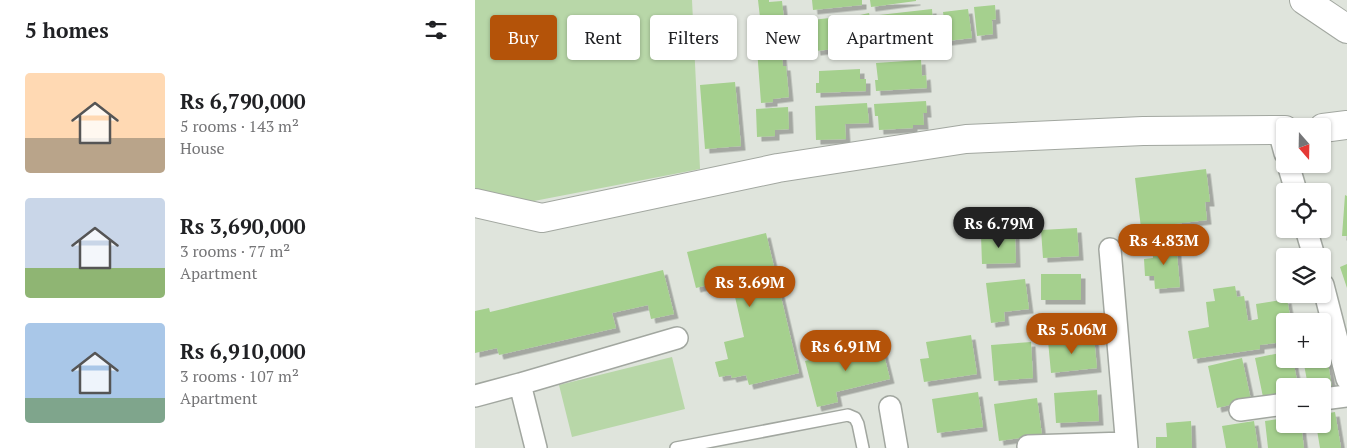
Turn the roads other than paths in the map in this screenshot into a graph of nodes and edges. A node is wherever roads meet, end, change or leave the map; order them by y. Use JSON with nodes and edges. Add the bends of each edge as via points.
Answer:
{"nodes":[{"id":1,"x":1317,"y":4,"type":"edge"},
{"id":2,"x":1347,"y":29,"type":"edge"},
{"id":3,"x":1347,"y":125,"type":"edge"},
{"id":4,"x":1331,"y":127,"type":"edge"},
{"id":5,"x":1276,"y":138,"type":"edge"},
{"id":6,"x":475,"y":203,"type":"edge"},
{"id":7,"x":1110,"y":249,"type":"dead end"},
{"id":8,"x":1328,"y":303,"type":"edge"},
{"id":9,"x":677,"y":338,"type":"dead end"},
{"id":10,"x":1347,"y":379,"type":"edge"},
{"id":11,"x":520,"y":384,"type":"junction"},
{"id":12,"x":475,"y":396,"type":"edge"},
{"id":13,"x":1347,"y":396,"type":"edge"},
{"id":14,"x":1331,"y":398,"type":"edge"},
{"id":15,"x":1276,"y":405,"type":"edge"},
{"id":16,"x":890,"y":408,"type":"dead end"},
{"id":17,"x":1240,"y":410,"type":"dead end"},
{"id":18,"x":1126,"y":445,"type":"edge"},
{"id":19,"x":1028,"y":446,"type":"dead end"},
{"id":20,"x":536,"y":448,"type":"edge"},
{"id":21,"x":676,"y":448,"type":"edge"},
{"id":22,"x":863,"y":448,"type":"edge"},
{"id":23,"x":897,"y":448,"type":"edge"}],
"edges":[{"from":1,"to":2,"type":"street"},
{"from":3,"to":4,"type":"street"},
{"from":5,"to":6,"type":"street","via":[[1143,131],[966,139],[777,168],[542,218]]},
{"from":7,"to":18,"type":"street"},
{"from":8,"to":10,"type":"street"},
{"from":9,"to":11,"type":"street"},
{"from":11,"to":12,"type":"street"},
{"from":11,"to":20,"type":"street"},
{"from":13,"to":14,"type":"street"},
{"from":15,"to":17,"type":"street"},
{"from":16,"to":23,"type":"street"},
{"from":18,"to":19,"type":"street"},
{"from":21,"to":22,"type":"lane","via":[[849,415],[858,424]]}]}
